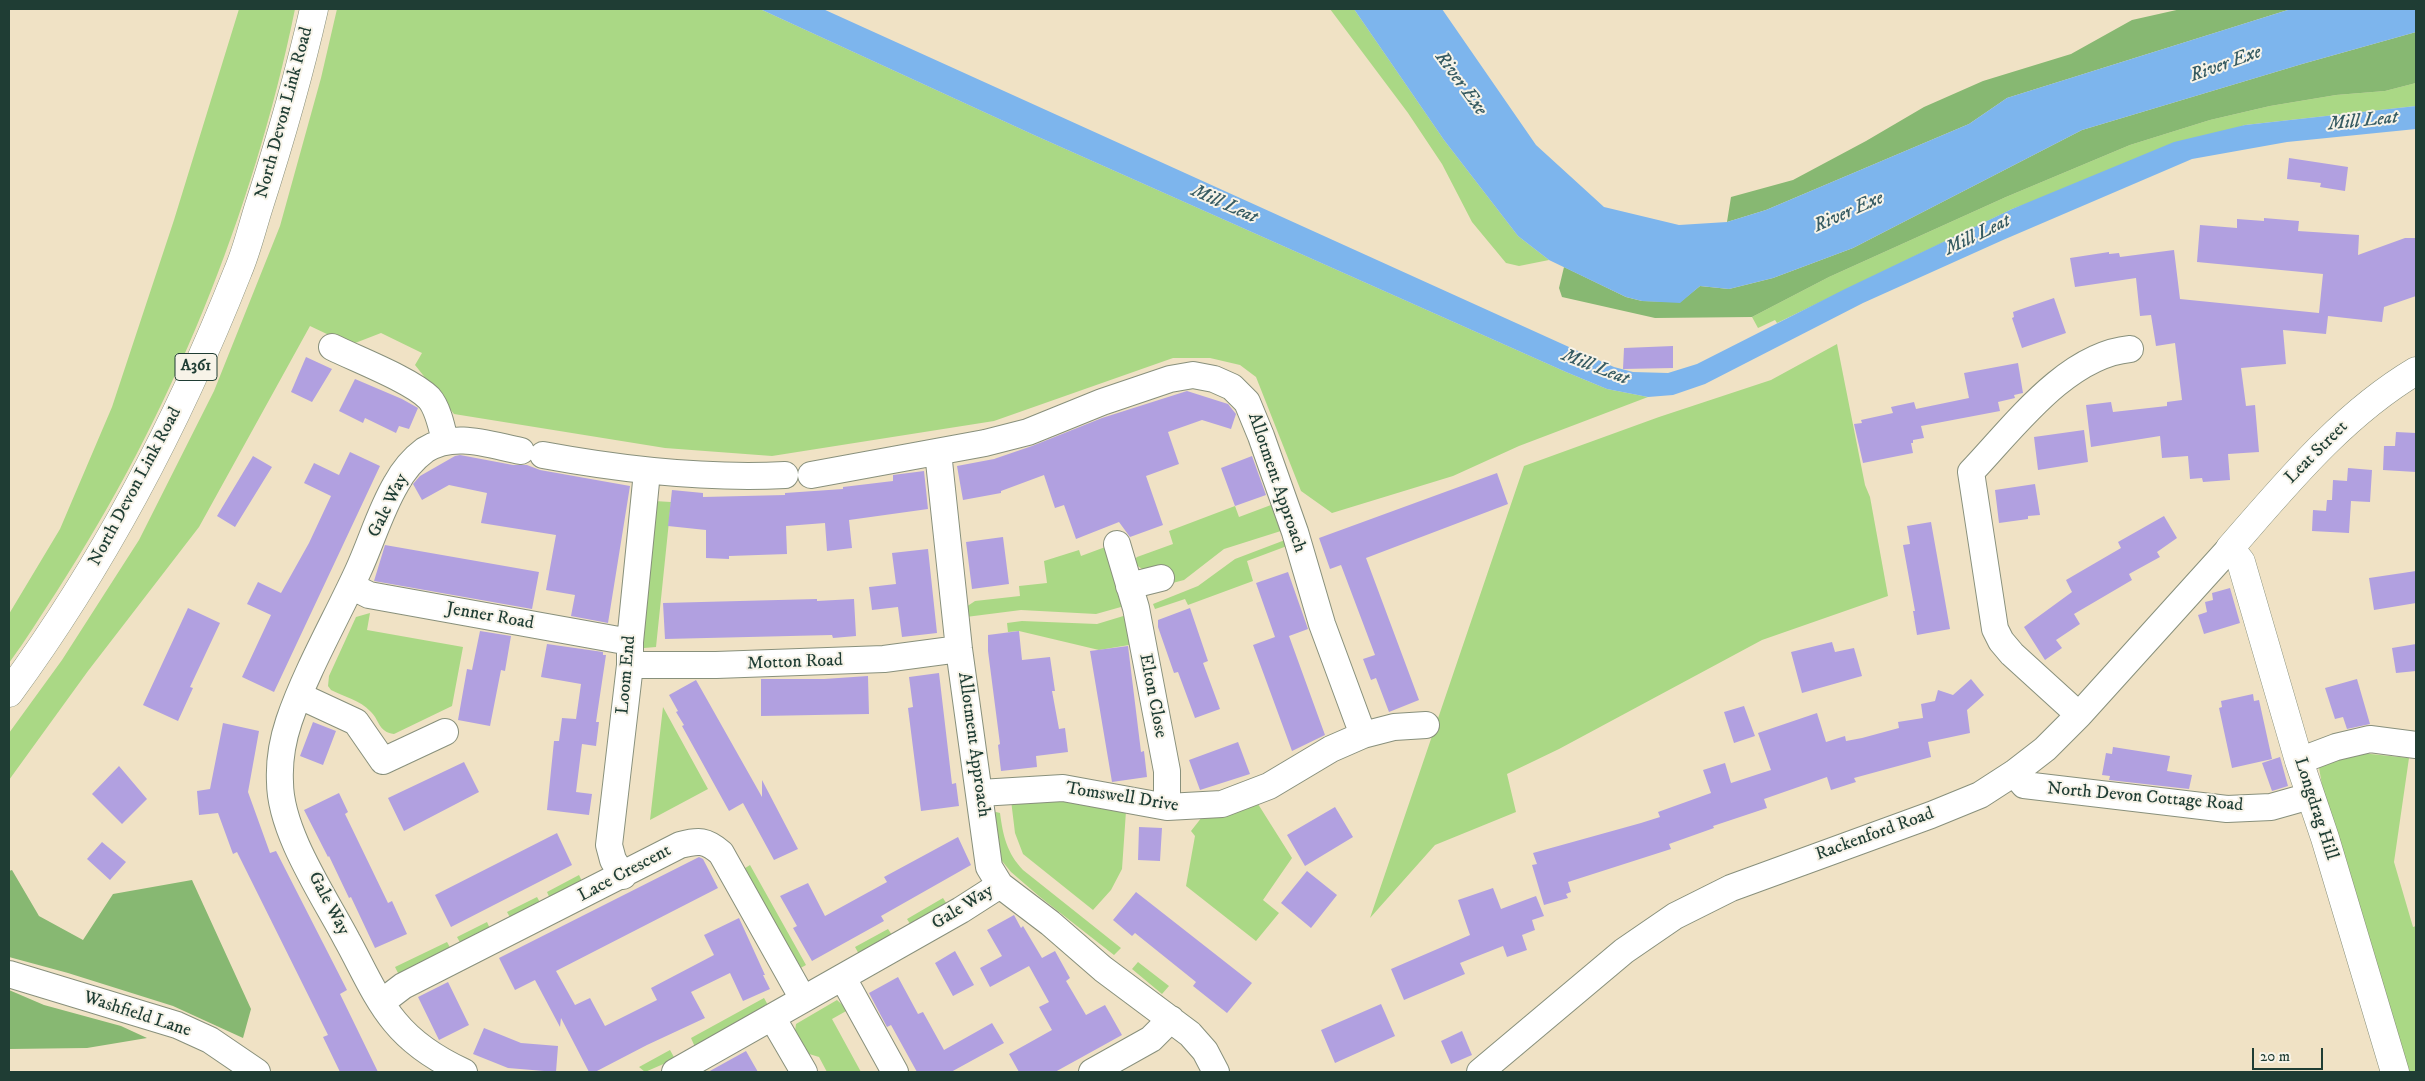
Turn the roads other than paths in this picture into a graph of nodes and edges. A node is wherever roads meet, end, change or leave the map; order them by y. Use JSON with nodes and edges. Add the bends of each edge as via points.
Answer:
{"nodes":[{"id":1,"x":314,"y":9,"type":"edge"},
{"id":2,"x":332,"y":347,"type":"dead end"},
{"id":3,"x":2130,"y":350,"type":"dead end"},
{"id":4,"x":2416,"y":371,"type":"edge"},
{"id":5,"x":445,"y":441,"type":"junction"},
{"id":6,"x":938,"y":452,"type":"junction"},
{"id":7,"x":647,"y":472,"type":"junction"},
{"id":8,"x":785,"y":475,"type":"dead end"},
{"id":9,"x":811,"y":475,"type":"dead end"},
{"id":10,"x":1117,"y":544,"type":"dead end"},
{"id":11,"x":2230,"y":548,"type":"junction"},
{"id":12,"x":1161,"y":578,"type":"dead end"},
{"id":13,"x":351,"y":586,"type":"junction"},
{"id":14,"x":1130,"y":586,"type":"junction"},
{"id":15,"x":959,"y":649,"type":"junction"},
{"id":16,"x":630,"y":653,"type":"junction"},
{"id":17,"x":9,"y":694,"type":"edge"},
{"id":18,"x":300,"y":696,"type":"junction"},
{"id":19,"x":2079,"y":715,"type":"junction"},
{"id":20,"x":1426,"y":725,"type":"dead end"},
{"id":21,"x":445,"y":732,"type":"dead end"},
{"id":22,"x":1363,"y":735,"type":"junction"},
{"id":23,"x":2416,"y":745,"type":"edge"},
{"id":24,"x":2299,"y":761,"type":"junction"},
{"id":25,"x":2014,"y":773,"type":"junction"},
{"id":26,"x":980,"y":793,"type":"junction"},
{"id":27,"x":2310,"y":796,"type":"junction"},
{"id":28,"x":1167,"y":807,"type":"junction"},
{"id":29,"x":623,"y":876,"type":"junction"},
{"id":30,"x":1000,"y":885,"type":"junction"},
{"id":31,"x":9,"y":974,"type":"edge"},
{"id":32,"x":843,"y":978,"type":"junction"},
{"id":33,"x":802,"y":999,"type":"junction"},
{"id":34,"x":382,"y":1002,"type":"junction"},
{"id":35,"x":772,"y":1017,"type":"junction"},
{"id":36,"x":1171,"y":1019,"type":"junction"},
{"id":37,"x":256,"y":1072,"type":"edge"},
{"id":38,"x":464,"y":1072,"type":"edge"},
{"id":39,"x":675,"y":1072,"type":"edge"},
{"id":40,"x":804,"y":1072,"type":"edge"},
{"id":41,"x":895,"y":1072,"type":"edge"},
{"id":42,"x":1092,"y":1072,"type":"edge"},
{"id":43,"x":1216,"y":1072,"type":"edge"},
{"id":44,"x":1480,"y":1072,"type":"edge"},
{"id":45,"x":2395,"y":1072,"type":"edge"}],
"edges":[{"from":1,"to":17,"type":"main road","name":"North Devon Link Road","number":"A361","via":[[275,158],[242,261],[190,380],[156,456],[98,562]]},
{"from":2,"to":5,"type":"street","via":[[429,398]]},
{"from":3,"to":19,"type":"street","via":[[2114,350],[2069,372],[1971,472],[1994,629],[2012,654]]},
{"from":4,"to":11,"type":"main road","name":"Leat Street","via":[[2364,408],[2331,438]]},
{"from":5,"to":7,"type":"street","name":"Gale Way","via":[[463,440]]},
{"from":5,"to":13,"type":"street","name":"Gale Way","via":[[412,460],[395,485]]},
{"from":6,"to":9,"type":"street","name":"Allotment Approach"},
{"from":6,"to":15,"type":"street","name":"Allotment Approach"},
{"from":6,"to":22,"type":"street","name":"Allotment Approach","via":[[1028,432],[1170,379],[1193,375],[1232,387],[1247,402],[1261,436],[1296,532],[1322,624]]},
{"from":7,"to":8,"type":"street","via":[[705,476]]},
{"from":7,"to":16,"type":"street","name":"Loom End"},
{"from":10,"to":14,"type":"street","name":"Elton Close"},
{"from":11,"to":19,"type":"street","name":"Rackenford Road"},
{"from":11,"to":24,"type":"main road","name":"Longdrag Hill","via":[[2241,562]]},
{"from":12,"to":14,"type":"street"},
{"from":13,"to":16,"type":"street","name":"Jenner Road","via":[[369,595]]},
{"from":13,"to":18,"type":"street","name":"Gale Way"},
{"from":14,"to":28,"type":"street","name":"Elton Close","via":[[1167,771]]},
{"from":15,"to":16,"type":"street","name":"Motton Road","via":[[884,659],[707,666]]},
{"from":15,"to":26,"type":"street","name":"Allotment Approach"},
{"from":16,"to":29,"type":"street","name":"Loom End","via":[[609,845],[613,860]]},
{"from":18,"to":21,"type":"street","via":[[356,722],[383,761]]},
{"from":18,"to":34,"type":"street","name":"Gale Way","via":[[289,722],[283,749],[280,782],[284,812],[296,843]]},
{"from":19,"to":25,"type":"street","name":"Rackenford Road","via":[[2045,749]]},
{"from":20,"to":22,"type":"street","name":"Tomswell Drive","via":[[1394,726]]},
{"from":22,"to":28,"type":"street","name":"Tomswell Drive","via":[[1331,749],[1269,786],[1222,804]]},
{"from":23,"to":24,"type":"street","via":[[2370,739]]},
{"from":24,"to":27,"type":"main road","name":"Longdrag Hill"},
{"from":25,"to":27,"type":"street","name":"North Devon Cottage Road","via":[[2024,786],[2227,809],[2271,807]]},
{"from":25,"to":44,"type":"street","name":"Rackenford Road","via":[[1980,795],[1731,888],[1674,916],[1624,950]]},
{"from":26,"to":28,"type":"street","name":"Tomswell Drive","via":[[1063,788]]},
{"from":26,"to":30,"type":"street","name":"Allotment Approach","via":[[989,867]]},
{"from":27,"to":45,"type":"main road","name":"Longdrag Hill"},
{"from":29,"to":33,"type":"street","name":"Lace Crescent","via":[[680,845],[696,841],[711,844],[721,853]]},
{"from":29,"to":34,"type":"street","name":"Lace Crescent","via":[[403,986]]},
{"from":30,"to":32,"type":"street","name":"Gale Way"},
{"from":30,"to":36,"type":"street","name":"Gale Way","via":[[1103,969]]},
{"from":31,"to":37,"type":"street","name":"Washfield Lane","via":[[177,1025],[210,1040]]},
{"from":32,"to":33,"type":"street","name":"Gale Way"},
{"from":32,"to":41,"type":"street"},
{"from":33,"to":35,"type":"street","name":"Gale Way"},
{"from":34,"to":38,"type":"street","name":"Gale Way","via":[[404,1032],[440,1060]]},
{"from":35,"to":39,"type":"street","name":"Gale Way"},
{"from":35,"to":40,"type":"street"},
{"from":36,"to":42,"type":"street","via":[[1151,1039]]},
{"from":36,"to":43,"type":"street","name":"Gale Way","via":[[1205,1051]]}]}
